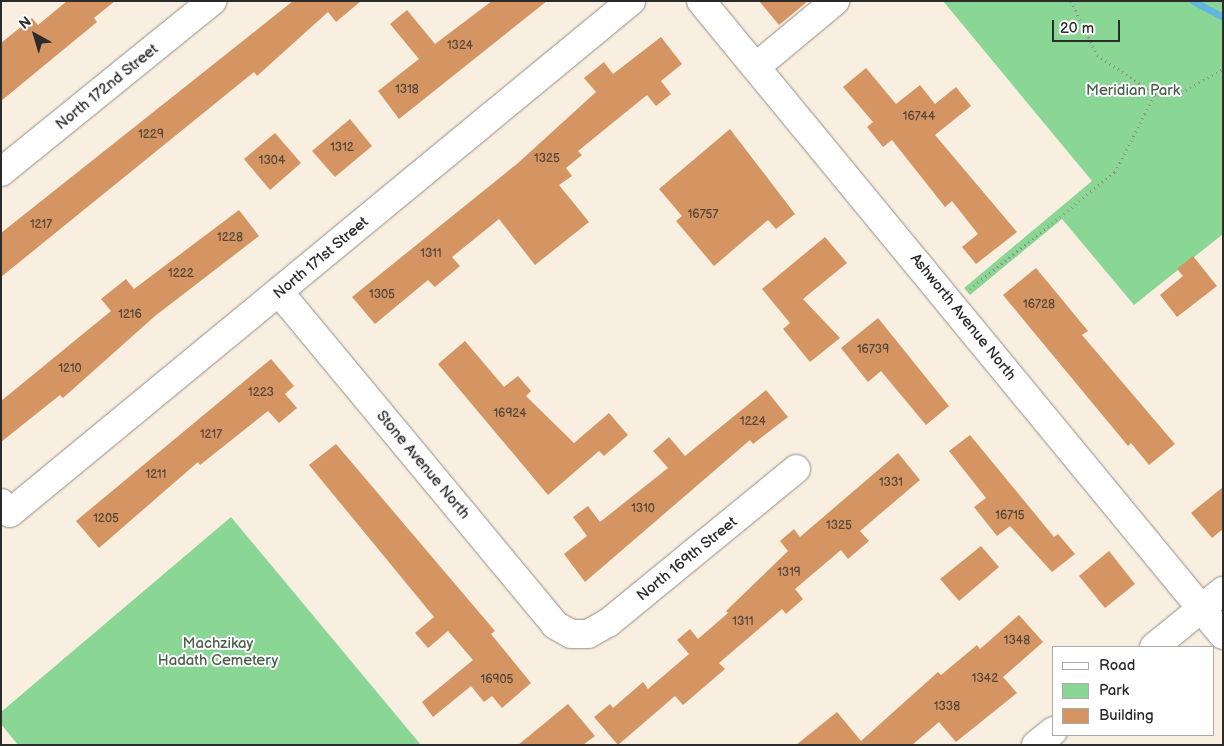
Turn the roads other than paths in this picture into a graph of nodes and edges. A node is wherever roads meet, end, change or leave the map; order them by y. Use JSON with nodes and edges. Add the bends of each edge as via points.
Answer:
{"nodes":[{"id":1,"x":212,"y":1,"type":"edge"},
{"id":2,"x":631,"y":1,"type":"edge"},
{"id":3,"x":701,"y":1,"type":"edge"},
{"id":4,"x":835,"y":1,"type":"edge"},
{"id":5,"x":758,"y":66,"type":"junction"},
{"id":6,"x":1,"y":172,"type":"edge"},
{"id":7,"x":279,"y":292,"type":"junction"},
{"id":8,"x":796,"y":469,"type":"dead end"},
{"id":9,"x":6,"y":508,"type":"edge"},
{"id":10,"x":1223,"y":591,"type":"edge"},
{"id":11,"x":1201,"y":609,"type":"junction"},
{"id":12,"x":571,"y":634,"type":"joint"},
{"id":13,"x":1223,"y":635,"type":"edge"},
{"id":14,"x":1155,"y":646,"type":"edge"},
{"id":15,"x":1052,"y":732,"type":"edge"},
{"id":16,"x":1036,"y":745,"type":"edge"}],
"edges":[{"from":1,"to":6,"type":"street","name":"North 172nd Street"},
{"from":2,"to":7,"type":"street","name":"North 171st Street"},
{"from":3,"to":5,"type":"street","name":"Ashworth Avenue North"},
{"from":4,"to":5,"type":"street"},
{"from":5,"to":11,"type":"street","name":"Ashworth Avenue North"},
{"from":7,"to":9,"type":"street","name":"North 171st Street"},
{"from":7,"to":12,"type":"street","name":"Stone Avenue North","via":[[555,625]]},
{"from":8,"to":12,"type":"street","name":"North 169th Street","via":[[608,623],[588,634]]},
{"from":10,"to":11,"type":"street"},
{"from":11,"to":13,"type":"street","name":"Ashworth Avenue North"},
{"from":11,"to":14,"type":"street"},
{"from":15,"to":16,"type":"street"}]}
